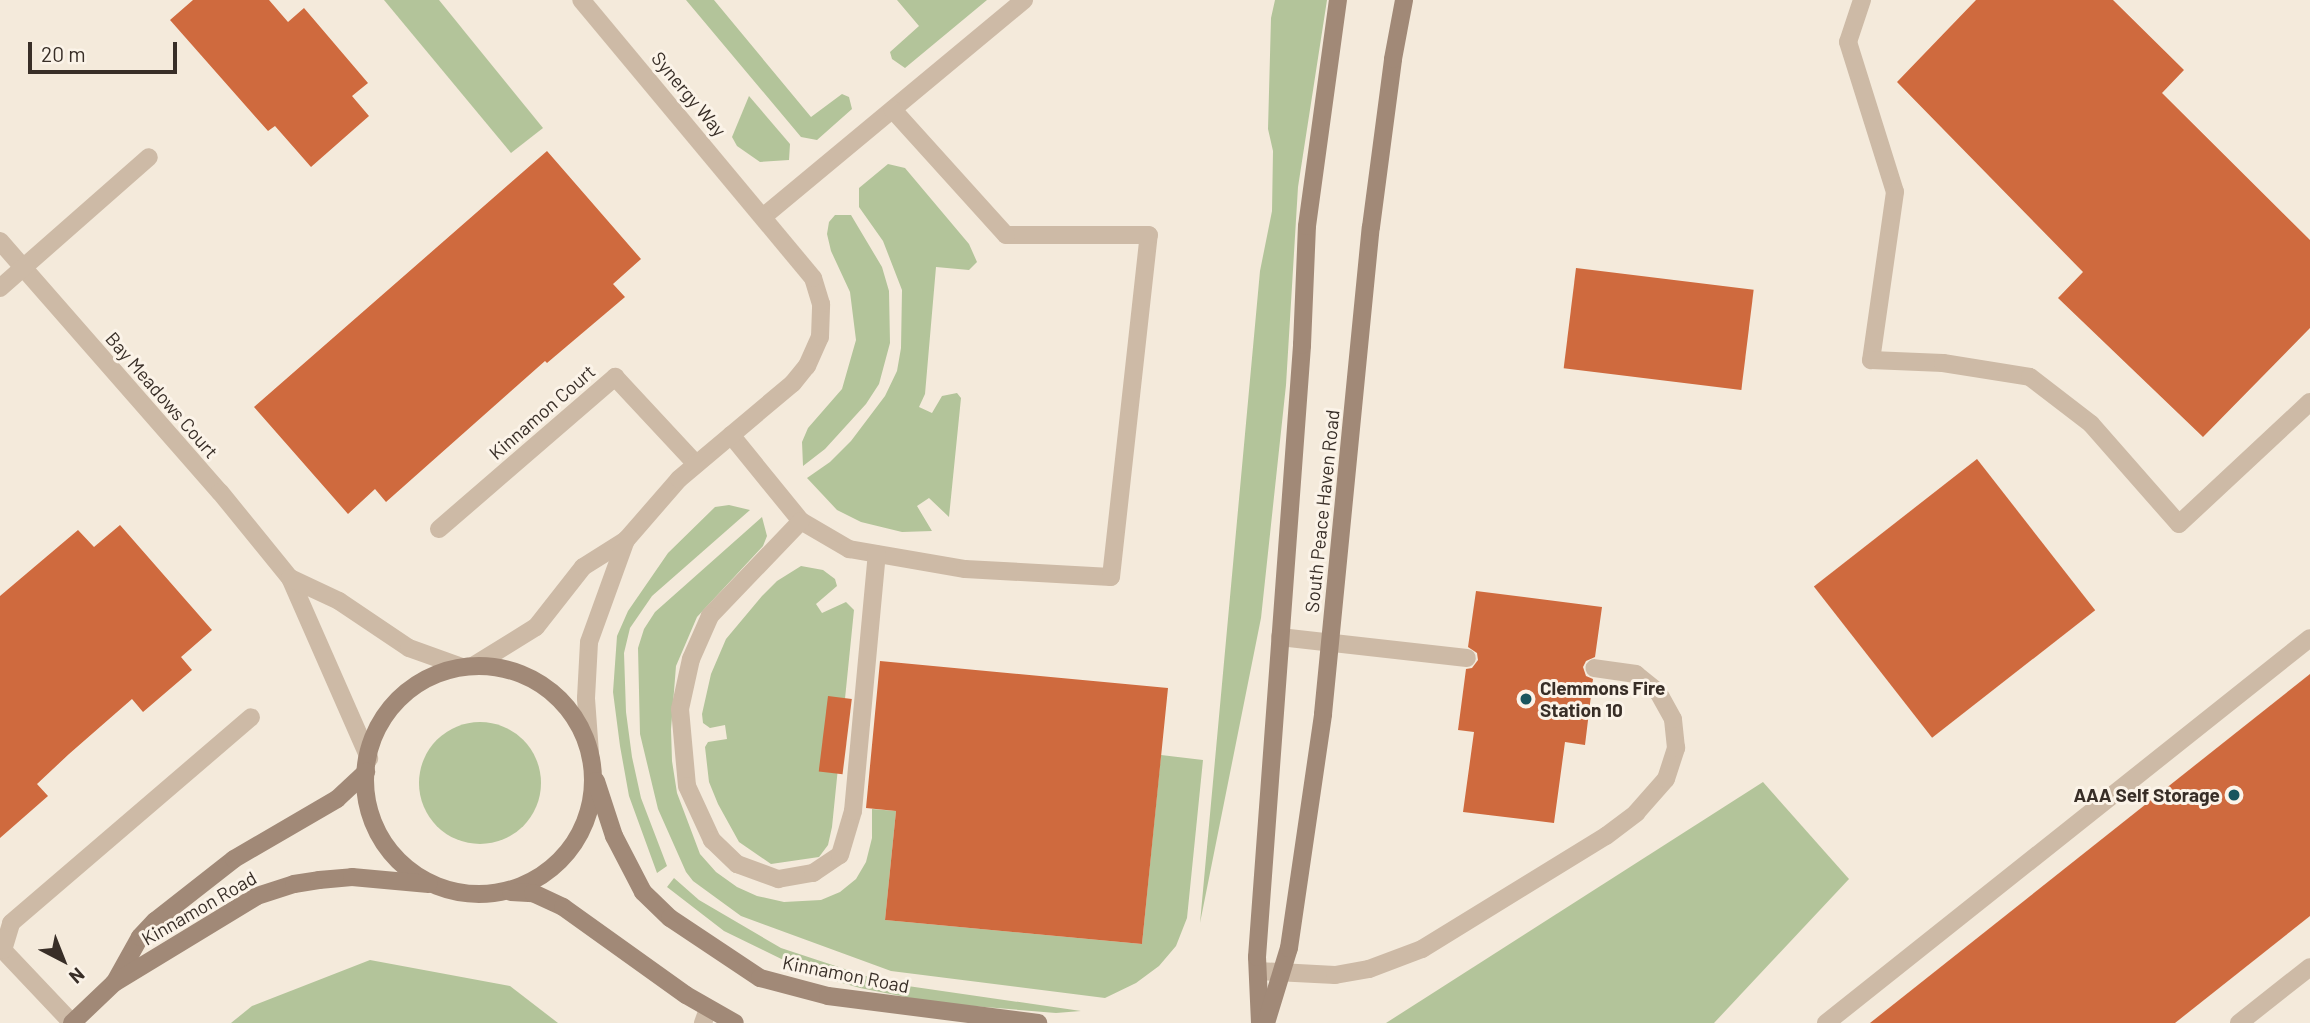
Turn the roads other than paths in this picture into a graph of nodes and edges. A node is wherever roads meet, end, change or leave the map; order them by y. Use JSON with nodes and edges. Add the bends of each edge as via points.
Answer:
{"nodes":[{"id":1,"x":581,"y":0,"type":"edge"},
{"id":2,"x":1024,"y":0,"type":"edge"},
{"id":3,"x":1338,"y":0,"type":"edge"},
{"id":4,"x":1404,"y":0,"type":"edge"},
{"id":5,"x":1862,"y":0,"type":"edge"},
{"id":6,"x":893,"y":110,"type":"junction"},
{"id":7,"x":149,"y":157,"type":"dead end"},
{"id":8,"x":764,"y":216,"type":"junction"},
{"id":9,"x":0,"y":241,"type":"edge"},
{"id":10,"x":24,"y":267,"type":"junction"},
{"id":11,"x":0,"y":288,"type":"edge"},
{"id":12,"x":2310,"y":402,"type":"edge"},
{"id":13,"x":731,"y":435,"type":"junction"},
{"id":14,"x":696,"y":464,"type":"junction"},
{"id":15,"x":801,"y":521,"type":"junction"},
{"id":16,"x":439,"y":529,"type":"dead end"},
{"id":17,"x":626,"y":540,"type":"junction"},
{"id":18,"x":877,"y":554,"type":"junction"},
{"id":19,"x":290,"y":578,"type":"junction"},
{"id":20,"x":1280,"y":637,"type":"junction"},
{"id":21,"x":2310,"y":638,"type":"edge"},
{"id":22,"x":1331,"y":642,"type":"junction"},
{"id":23,"x":1467,"y":658,"type":"dead end"},
{"id":24,"x":467,"y":667,"type":"junction"},
{"id":25,"x":1594,"y":668,"type":"dead end"},
{"id":26,"x":251,"y":717,"type":"dead end"},
{"id":27,"x":591,"y":760,"type":"junction"},
{"id":28,"x":367,"y":765,"type":"junction"},
{"id":29,"x":436,"y":885,"type":"junction"},
{"id":30,"x":505,"y":890,"type":"junction"},
{"id":31,"x":2310,"y":967,"type":"edge"},
{"id":32,"x":1258,"y":971,"type":"junction"},
{"id":33,"x":1281,"y":974,"type":"junction"},
{"id":34,"x":114,"y":983,"type":"junction"},
{"id":35,"x":706,"y":1016,"type":"edge"},
{"id":36,"x":72,"y":1023,"type":"edge"},
{"id":37,"x":735,"y":1023,"type":"edge"},
{"id":38,"x":1038,"y":1023,"type":"edge"},
{"id":39,"x":1260,"y":1023,"type":"edge"},
{"id":40,"x":1266,"y":1023,"type":"edge"},
{"id":41,"x":1826,"y":1023,"type":"edge"},
{"id":42,"x":2239,"y":1023,"type":"edge"}],
"edges":[{"from":1,"to":8,"type":"street","name":"Synergy Way"},
{"from":2,"to":6,"type":"street"},
{"from":3,"to":20,"type":"main road","name":"South Peace Haven Road","via":[[1307,226]]},
{"from":4,"to":22,"type":"main road","name":"South Peace Haven Road","via":[[1371,227]]},
{"from":5,"to":12,"type":"street","via":[[1848,42],[1895,192],[1871,360],[1943,363],[2030,377],[2091,424],[2179,524]]},
{"from":6,"to":8,"type":"street"},
{"from":6,"to":18,"type":"street","via":[[1006,235],[1149,235],[1111,577],[965,569]]},
{"from":7,"to":10,"type":"street"},
{"from":8,"to":13,"type":"street","via":[[817,286],[820,337],[802,374]]},
{"from":9,"to":10,"type":"street","name":"Bay Meadows Court"},
{"from":10,"to":11,"type":"street"},
{"from":10,"to":19,"type":"street","name":"Bay Meadows Court"},
{"from":13,"to":14,"type":"street"},
{"from":13,"to":15,"type":"street"},
{"from":14,"to":16,"type":"street","name":"Kinnamon Court","via":[[615,377]]},
{"from":14,"to":17,"type":"street"},
{"from":15,"to":18,"type":"street","via":[[849,549]]},
{"from":15,"to":18,"type":"street","via":[[710,616],[691,659],[680,709],[687,786],[712,840],[737,864],[778,879],[813,873],[840,855],[853,811]]},
{"from":17,"to":24,"type":"street","via":[[583,567],[536,627]]},
{"from":17,"to":27,"type":"street","via":[[589,642],[586,698]]},
{"from":19,"to":24,"type":"street","name":"Bay Meadows Court","via":[[339,601],[409,648]]},
{"from":19,"to":28,"type":"street","name":"Bay Meadows Court"},
{"from":20,"to":22,"type":"street"},
{"from":20,"to":32,"type":"main road","name":"South Peace Haven Road"},
{"from":21,"to":41,"type":"street"},
{"from":22,"to":23,"type":"street"},
{"from":22,"to":33,"type":"main road","name":"South Peace Haven Road","via":[[1291,934]]},
{"from":24,"to":27,"type":"main road","name":"Kinnamon Road","via":[[517,673],[547,689],[571,712]]},
{"from":24,"to":28,"type":"main road","name":"Kinnamon Road","via":[[430,678],[394,704],[375,733]]},
{"from":25,"to":33,"type":"street","via":[[1636,674],[1658,692],[1673,719],[1676,748],[1666,779],[1636,814],[1422,949],[1358,971]]},
{"from":26,"to":36,"type":"street","via":[[11,923],[3,950]]},
{"from":27,"to":30,"type":"main road","name":"Kinnamon Road","via":[[589,808],[572,845],[542,874]]},
{"from":27,"to":38,"type":"main road","name":"Kinnamon Road","via":[[614,836],[643,892],[670,918],[760,978],[828,996]]},
{"from":28,"to":29,"type":"main road","name":"Kinnamon Road","via":[[368,802],[380,836],[402,864]]},
{"from":28,"to":34,"type":"main road","name":"Kinnamon Road","via":[[337,799],[234,859],[155,921],[140,937]]},
{"from":29,"to":30,"type":"main road","name":"Kinnamon Road","via":[[468,892]]},
{"from":29,"to":34,"type":"main road","name":"Kinnamon Road","via":[[352,877],[268,891]]},
{"from":30,"to":35,"type":"main road","name":"Kinnamon Road","via":[[533,893],[563,907]]},
{"from":31,"to":42,"type":"street"},
{"from":32,"to":33,"type":"street"},
{"from":32,"to":39,"type":"main road","name":"South Peace Haven Road"},
{"from":33,"to":40,"type":"main road","name":"South Peace Haven Road"},
{"from":34,"to":36,"type":"main road","name":"Kinnamon Road"},
{"from":35,"to":37,"type":"main road","name":"Kinnamon Road"}]}
